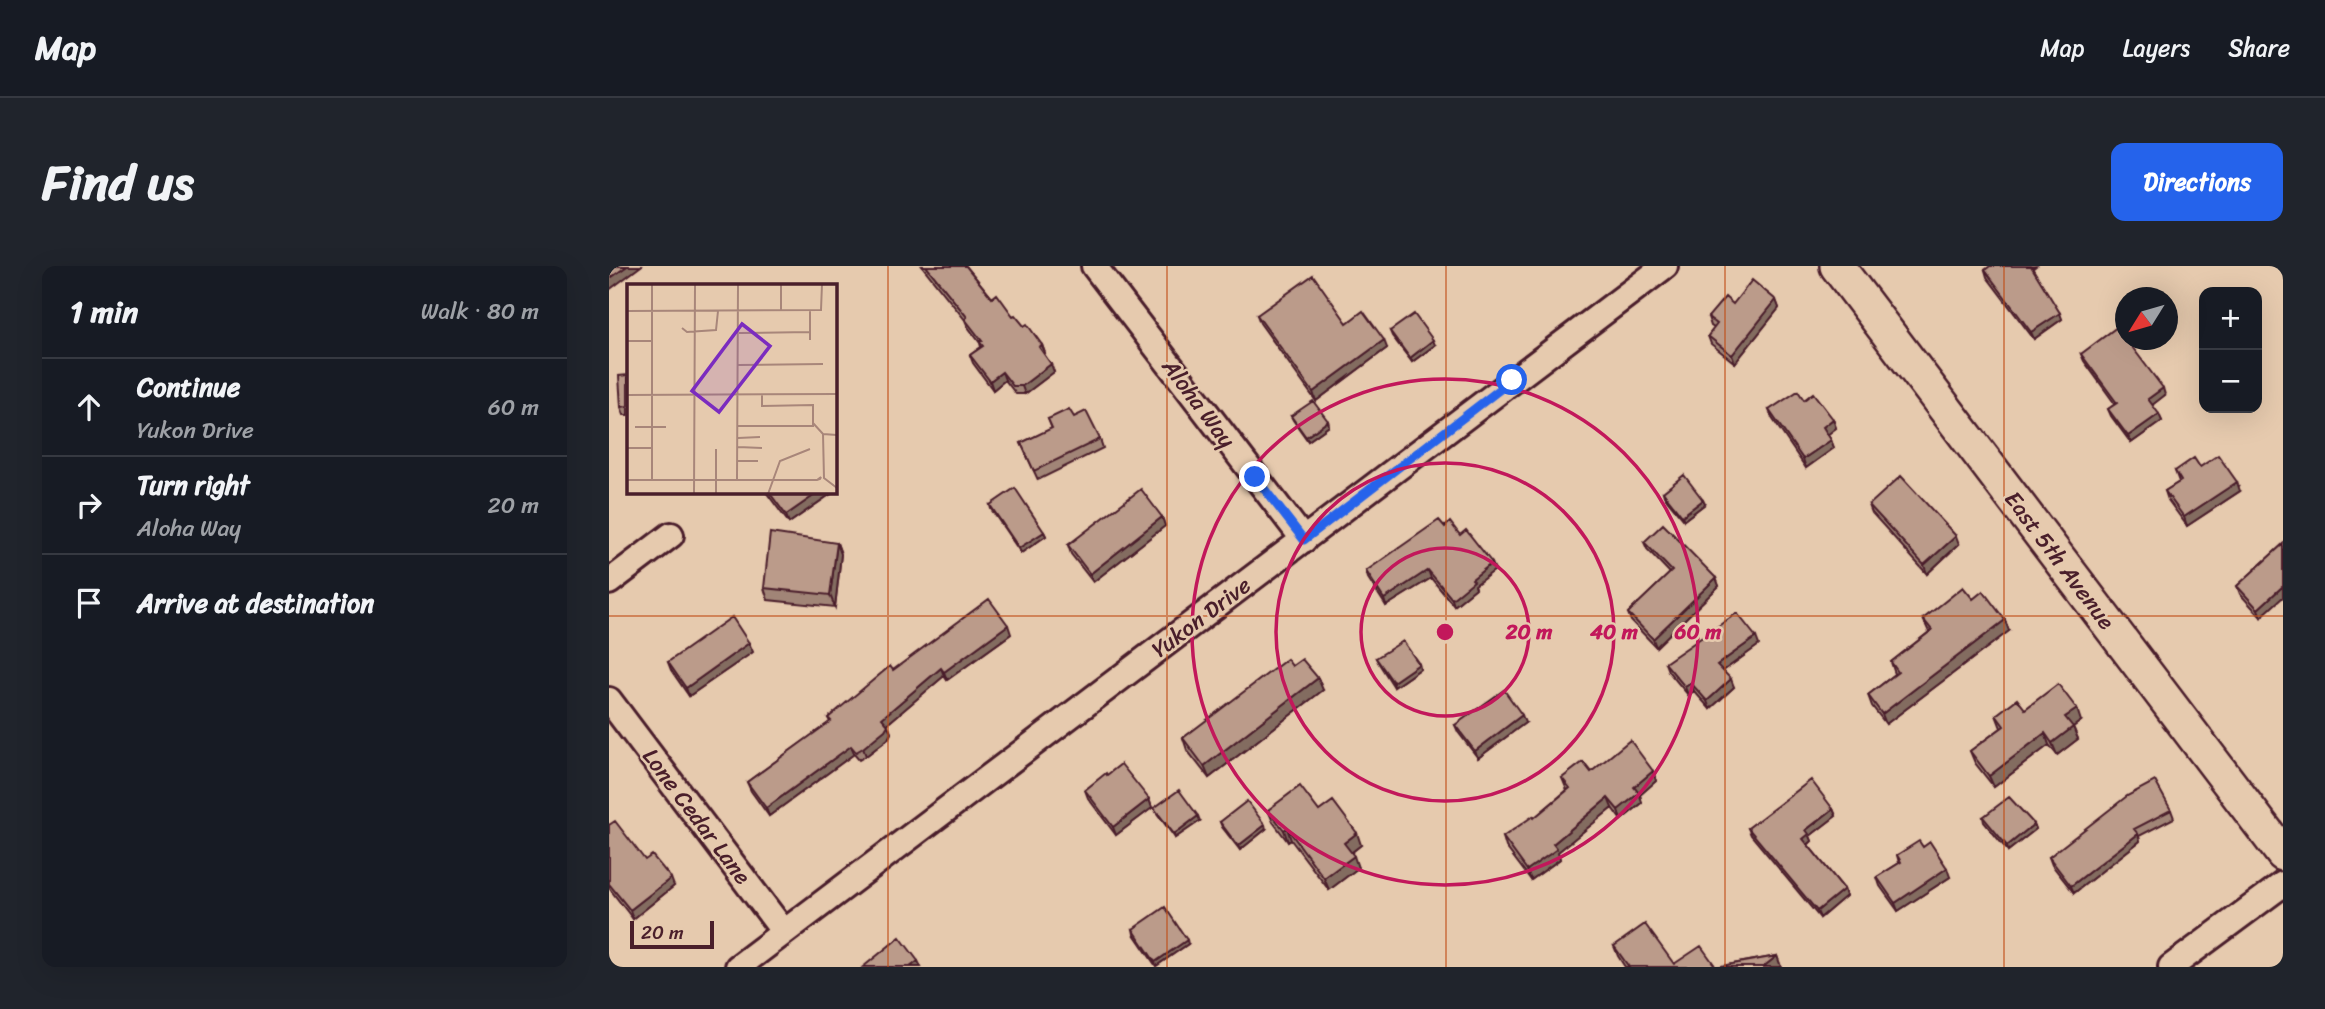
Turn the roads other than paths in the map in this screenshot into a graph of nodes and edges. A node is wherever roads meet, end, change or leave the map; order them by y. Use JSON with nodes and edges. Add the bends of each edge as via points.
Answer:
{"nodes":[{"id":1,"x":1094,"y":266,"type":"edge"},
{"id":2,"x":1665,"y":266,"type":"edge"},
{"id":3,"x":1837,"y":266,"type":"edge"},
{"id":4,"x":671,"y":535,"type":"dead end"},
{"id":5,"x":1304,"y":540,"type":"junction"},
{"id":6,"x":609,"y":582,"type":"edge"},
{"id":7,"x":609,"y":700,"type":"edge"},
{"id":8,"x":2283,"y":854,"type":"edge"},
{"id":9,"x":2283,"y":884,"type":"edge"},
{"id":10,"x":784,"y":932,"type":"junction"},
{"id":11,"x":738,"y":967,"type":"edge"},
{"id":12,"x":2171,"y":967,"type":"edge"}],
"edges":[{"from":1,"to":5,"type":"street","name":"Aloha Way"},
{"from":2,"to":5,"type":"street","name":"Yukon Drive"},
{"from":3,"to":8,"type":"street","name":"East 5th Avenue"},
{"from":4,"to":6,"type":"street"},
{"from":5,"to":10,"type":"street","name":"Yukon Drive"},
{"from":7,"to":10,"type":"street","name":"Lone Cedar Lane"},
{"from":9,"to":12,"type":"street"},
{"from":10,"to":11,"type":"street","name":"Yukon Drive"}]}
